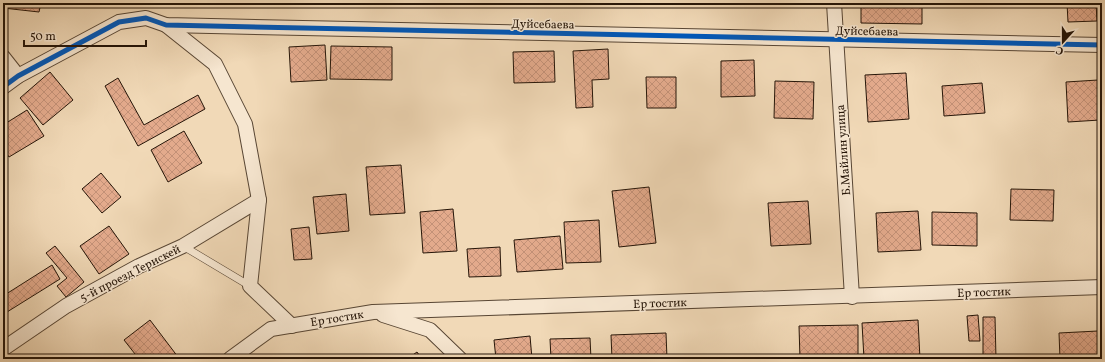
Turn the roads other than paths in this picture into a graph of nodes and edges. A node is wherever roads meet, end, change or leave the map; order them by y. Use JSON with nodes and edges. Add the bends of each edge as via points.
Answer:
{"nodes":[{"id":1,"x":834,"y":3,"type":"edge"},
{"id":2,"x":166,"y":25,"type":"junction"},
{"id":3,"x":835,"y":40,"type":"junction"},
{"id":4,"x":1102,"y":45,"type":"edge"},
{"id":5,"x":3,"y":57,"type":"edge"},
{"id":6,"x":18,"y":76,"type":"junction"},
{"id":7,"x":3,"y":87,"type":"edge"},
{"id":8,"x":259,"y":200,"type":"junction"},
{"id":9,"x":182,"y":246,"type":"junction"},
{"id":10,"x":250,"y":286,"type":"junction"},
{"id":11,"x":1102,"y":287,"type":"edge"},
{"id":12,"x":852,"y":297,"type":"junction"},
{"id":13,"x":373,"y":312,"type":"junction"},
{"id":14,"x":292,"y":326,"type":"junction"},
{"id":15,"x":3,"y":349,"type":"edge"},
{"id":16,"x":230,"y":359,"type":"edge"},
{"id":17,"x":460,"y":359,"type":"edge"}],
"edges":[{"from":1,"to":3,"type":"street","name":"Б.Майлин улица"},
{"from":2,"to":3,"type":"street","name":"Дуйсебаева"},
{"from":2,"to":6,"type":"street","name":"Дуйсебаева","via":[[146,18],[119,22]]},
{"from":2,"to":8,"type":"street","via":[[215,64],[245,124]]},
{"from":3,"to":4,"type":"street","name":"Дуйсебаева"},
{"from":3,"to":12,"type":"street","name":"Б.Майлин улица"},
{"from":5,"to":6,"type":"street"},
{"from":6,"to":7,"type":"street","name":"Дуйсебаева"},
{"from":8,"to":9,"type":"street","name":"5-й проезд Терискей"},
{"from":8,"to":10,"type":"street"},
{"from":9,"to":10,"type":"lane"},
{"from":9,"to":15,"type":"street","name":"5-й проезд Терискей","via":[[66,306]]},
{"from":10,"to":14,"type":"street"},
{"from":11,"to":12,"type":"street","name":"Ер тостик"},
{"from":12,"to":13,"type":"street","name":"Ер тостик"},
{"from":13,"to":14,"type":"street","name":"Ер тостик"},
{"from":13,"to":17,"type":"street","via":[[430,330]]},
{"from":14,"to":16,"type":"street","name":"Ер тостик","via":[[271,329]]}]}
